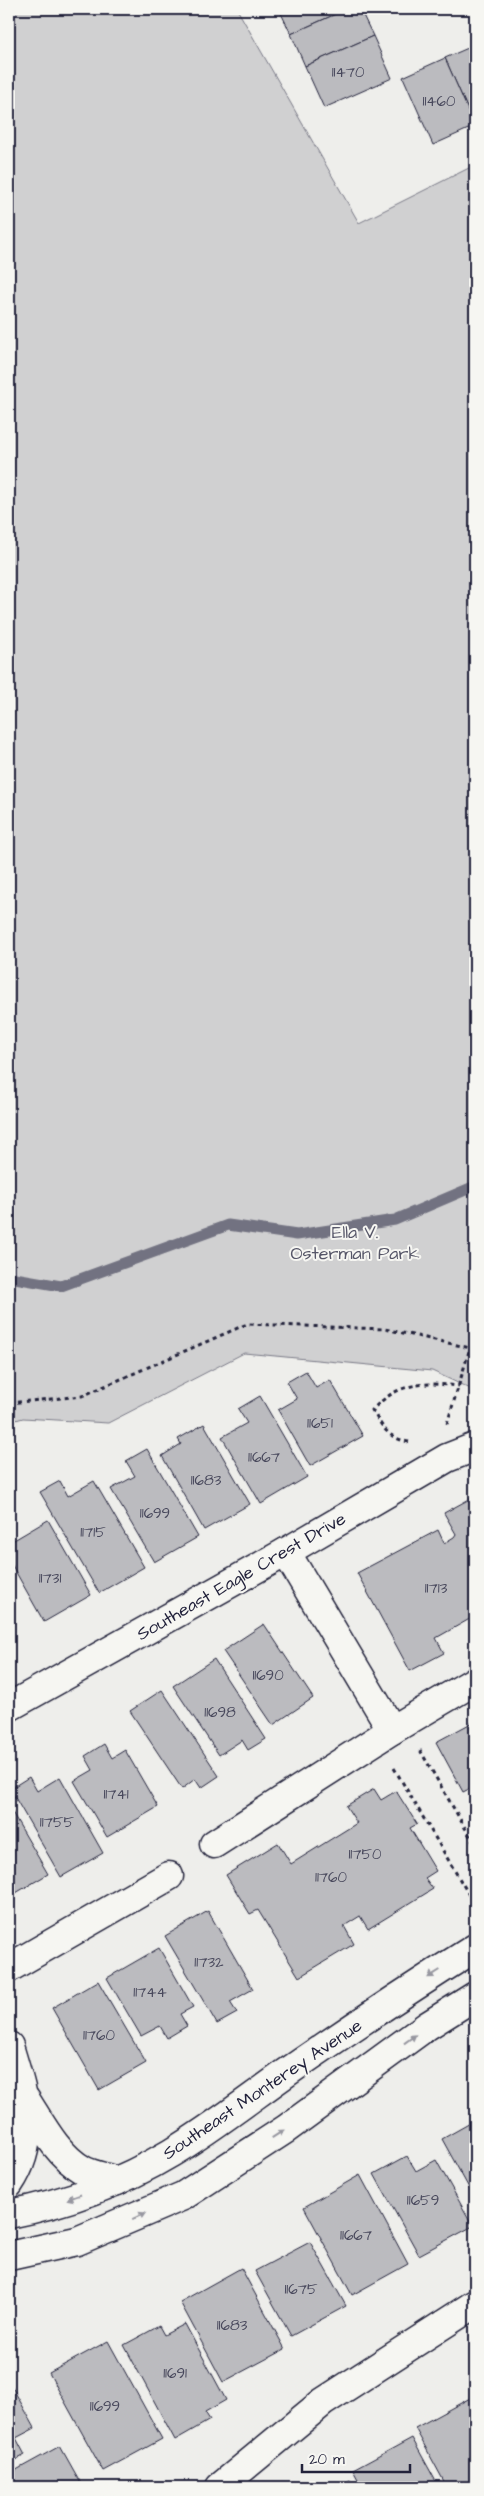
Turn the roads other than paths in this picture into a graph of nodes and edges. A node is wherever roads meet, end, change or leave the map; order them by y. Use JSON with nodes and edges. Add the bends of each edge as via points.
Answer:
{"nodes":[{"id":1,"x":475,"y":1448,"type":"edge"},
{"id":2,"x":286,"y":1552,"type":"junction"},
{"id":3,"x":475,"y":1681,"type":"edge"},
{"id":4,"x":13,"y":1695,"type":"edge"},
{"id":5,"x":392,"y":1730,"type":"junction"},
{"id":6,"x":214,"y":1844,"type":"dead end"},
{"id":7,"x":170,"y":1876,"type":"dead end"},
{"id":8,"x":475,"y":1948,"type":"edge"},
{"id":9,"x":9,"y":1968,"type":"edge"},
{"id":10,"x":475,"y":1996,"type":"edge"},
{"id":11,"x":9,"y":2046,"type":"edge"},
{"id":12,"x":24,"y":2097,"type":"junction"},
{"id":13,"x":117,"y":2181,"type":"junction"},
{"id":14,"x":9,"y":2184,"type":"edge"},
{"id":15,"x":9,"y":2214,"type":"edge"},
{"id":16,"x":9,"y":2256,"type":"edge"},
{"id":17,"x":475,"y":2304,"type":"edge"},
{"id":18,"x":220,"y":2487,"type":"edge"}],
"edges":[{"from":1,"to":2,"type":"street","name":"Southeast Eagle Crest Drive","via":[[441,1449]]},
{"from":2,"to":4,"type":"street","name":"Southeast Eagle Crest Drive"},
{"from":2,"to":5,"type":"street"},
{"from":3,"to":5,"type":"street"},
{"from":5,"to":6,"type":"street"},
{"from":7,"to":9,"type":"street"},
{"from":8,"to":13,"type":"street","name":"Southeast Monterey Avenue","one_way":true,"via":[[171,2153]]},
{"from":16,"to":10,"type":"street","one_way":true,"via":[[78,2241],[183,2196],[286,2129],[427,2026]]},
{"from":11,"to":12,"type":"street"},
{"from":12,"to":13,"type":"street","via":[[67,2158],[84,2170]]},
{"from":12,"to":14,"type":"street","via":[[28,2123],[20,2168]]},
{"from":13,"to":15,"type":"street","name":"Southeast Monterey Avenue","one_way":true,"via":[[44,2207]]},
{"from":17,"to":18,"type":"street","via":[[323,2402]]}]}
